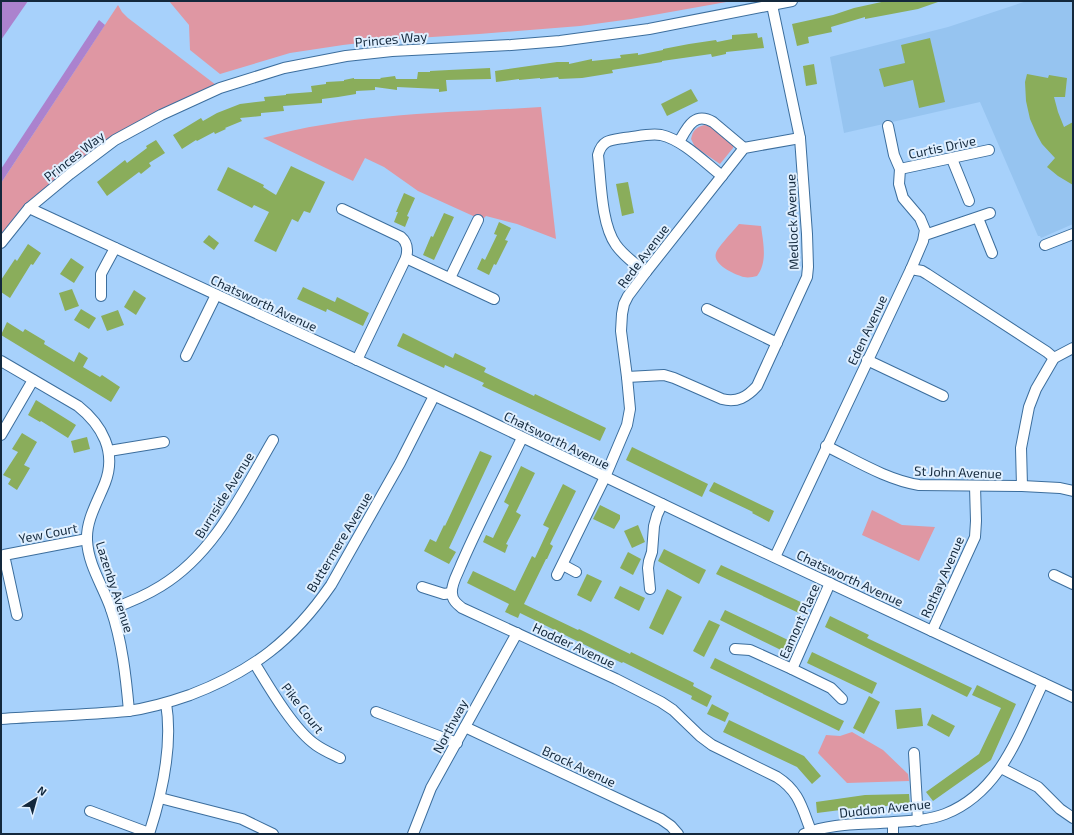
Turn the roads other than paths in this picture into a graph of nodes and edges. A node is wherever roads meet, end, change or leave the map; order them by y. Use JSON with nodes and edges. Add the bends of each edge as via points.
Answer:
{"nodes":[{"id":1,"x":792,"y":1,"type":"edge"},
{"id":2,"x":772,"y":5,"type":"junction"},
{"id":3,"x":888,"y":126,"type":"dead end"},
{"id":4,"x":800,"y":138,"type":"junction"},
{"id":5,"x":679,"y":142,"type":"junction"},
{"id":6,"x":744,"y":148,"type":"junction"},
{"id":7,"x":989,"y":150,"type":"dead end"},
{"id":8,"x":952,"y":158,"type":"junction"},
{"id":9,"x":900,"y":169,"type":"junction"},
{"id":10,"x":722,"y":176,"type":"junction"},
{"id":11,"x":969,"y":201,"type":"dead end"},
{"id":12,"x":29,"y":208,"type":"junction"},
{"id":13,"x":342,"y":209,"type":"dead end"},
{"id":14,"x":990,"y":214,"type":"dead end"},
{"id":15,"x":978,"y":218,"type":"junction"},
{"id":16,"x":478,"y":220,"type":"dead end"},
{"id":17,"x":1073,"y":234,"type":"edge"},
{"id":18,"x":925,"y":235,"type":"junction"},
{"id":19,"x":1,"y":243,"type":"edge"},
{"id":20,"x":1045,"y":246,"type":"dead end"},
{"id":21,"x":115,"y":248,"type":"junction"},
{"id":22,"x":992,"y":252,"type":"dead end"},
{"id":23,"x":406,"y":258,"type":"junction"},
{"id":24,"x":911,"y":269,"type":"junction"},
{"id":25,"x":646,"y":272,"type":"junction"},
{"id":26,"x":450,"y":278,"type":"junction"},
{"id":27,"x":216,"y":295,"type":"junction"},
{"id":28,"x":101,"y":296,"type":"dead end"},
{"id":29,"x":494,"y":299,"type":"dead end"},
{"id":30,"x":707,"y":309,"type":"dead end"},
{"id":31,"x":777,"y":343,"type":"junction"},
{"id":32,"x":1073,"y":348,"type":"edge"},
{"id":33,"x":186,"y":356,"type":"dead end"},
{"id":34,"x":1054,"y":358,"type":"junction"},
{"id":35,"x":357,"y":360,"type":"junction"},
{"id":36,"x":867,"y":360,"type":"junction"},
{"id":37,"x":1,"y":361,"type":"edge"},
{"id":38,"x":627,"y":377,"type":"junction"},
{"id":39,"x":33,"y":380,"type":"junction"},
{"id":40,"x":434,"y":396,"type":"junction"},
{"id":41,"x":943,"y":396,"type":"dead end"},
{"id":42,"x":1,"y":436,"type":"edge"},
{"id":43,"x":522,"y":438,"type":"junction"},
{"id":44,"x":273,"y":440,"type":"dead end"},
{"id":45,"x":164,"y":442,"type":"dead end"},
{"id":46,"x":826,"y":446,"type":"junction"},
{"id":47,"x":109,"y":452,"type":"junction"},
{"id":48,"x":605,"y":477,"type":"junction"},
{"id":49,"x":975,"y":486,"type":"junction"},
{"id":50,"x":1022,"y":486,"type":"junction"},
{"id":51,"x":1073,"y":491,"type":"edge"},
{"id":52,"x":662,"y":504,"type":"junction"},
{"id":53,"x":86,"y":539,"type":"junction"},
{"id":54,"x":775,"y":556,"type":"junction"},
{"id":55,"x":563,"y":565,"type":"junction"},
{"id":56,"x":576,"y":572,"type":"dead end"},
{"id":57,"x":557,"y":575,"type":"dead end"},
{"id":58,"x":1054,"y":575,"type":"dead end"},
{"id":59,"x":830,"y":583,"type":"junction"},
{"id":60,"x":1073,"y":584,"type":"edge"},
{"id":61,"x":422,"y":587,"type":"dead end"},
{"id":62,"x":650,"y":589,"type":"dead end"},
{"id":63,"x":452,"y":593,"type":"junction"},
{"id":64,"x":111,"y":609,"type":"junction"},
{"id":65,"x":16,"y":615,"type":"dead end"},
{"id":66,"x":932,"y":631,"type":"junction"},
{"id":67,"x":517,"y":633,"type":"junction"},
{"id":68,"x":735,"y":649,"type":"dead end"},
{"id":69,"x":254,"y":664,"type":"junction"},
{"id":70,"x":792,"y":670,"type":"junction"},
{"id":71,"x":1043,"y":683,"type":"junction"},
{"id":72,"x":1073,"y":697,"type":"edge"},
{"id":73,"x":842,"y":699,"type":"dead end"},
{"id":74,"x":166,"y":704,"type":"junction"},
{"id":75,"x":129,"y":711,"type":"junction"},
{"id":76,"x":376,"y":712,"type":"dead end"},
{"id":77,"x":1,"y":719,"type":"edge"},
{"id":78,"x":465,"y":727,"type":"junction"},
{"id":79,"x":457,"y":743,"type":"junction"},
{"id":80,"x":914,"y":754,"type":"dead end"},
{"id":81,"x":340,"y":758,"type":"dead end"},
{"id":82,"x":1001,"y":768,"type":"junction"},
{"id":83,"x":160,"y":798,"type":"junction"},
{"id":84,"x":90,"y":811,"type":"dead end"},
{"id":85,"x":1073,"y":818,"type":"edge"},
{"id":86,"x":918,"y":820,"type":"junction"},
{"id":87,"x":893,"y":823,"type":"junction"},
{"id":88,"x":149,"y":833,"type":"edge"},
{"id":89,"x":807,"y":833,"type":"edge"},
{"id":90,"x":273,"y":834,"type":"edge"},
{"id":91,"x":412,"y":834,"type":"edge"},
{"id":92,"x":678,"y":834,"type":"edge"},
{"id":93,"x":892,"y":834,"type":"edge"}],
"edges":[{"from":1,"to":2,"type":"street","name":"Princes Way"},
{"from":2,"to":4,"type":"street","name":"Medlock Avenue"},
{"from":2,"to":12,"type":"street","name":"Princes Way","via":[[648,29],[567,40],[392,51],[346,56],[284,68],[220,88],[132,130],[95,155]]},
{"from":3,"to":9,"type":"street","via":[[894,155]]},
{"from":4,"to":6,"type":"street"},
{"from":4,"to":31,"type":"street","name":"Medlock Avenue","via":[[807,277]]},
{"from":5,"to":6,"type":"street","via":[[690,124],[701,119],[713,122]]},
{"from":5,"to":10,"type":"street"},
{"from":5,"to":25,"type":"street","via":[[660,135],[652,135],[611,140],[600,147],[598,155],[605,218],[609,231],[628,258]]},
{"from":6,"to":10,"type":"street","name":"Rede Avenue"},
{"from":7,"to":8,"type":"street","name":"Curtis Drive"},
{"from":8,"to":9,"type":"street","name":"Curtis Drive"},
{"from":8,"to":11,"type":"street"},
{"from":9,"to":18,"type":"street","via":[[899,184],[903,198],[920,218]]},
{"from":10,"to":25,"type":"street","name":"Rede Avenue"},
{"from":12,"to":19,"type":"street","name":"Princes Way"},
{"from":12,"to":21,"type":"street","name":"Chatsworth Avenue"},
{"from":13,"to":23,"type":"street","via":[[402,237],[408,250]]},
{"from":14,"to":15,"type":"street"},
{"from":15,"to":18,"type":"street"},
{"from":15,"to":22,"type":"street"},
{"from":16,"to":26,"type":"street"},
{"from":17,"to":20,"type":"street"},
{"from":18,"to":24,"type":"street","name":"Eden Avenue"},
{"from":21,"to":27,"type":"street","name":"Chatsworth Avenue"},
{"from":21,"to":28,"type":"street","via":[[101,274]]},
{"from":23,"to":26,"type":"street"},
{"from":23,"to":35,"type":"street"},
{"from":24,"to":34,"type":"street","via":[[922,271]]},
{"from":24,"to":36,"type":"street","name":"Eden Avenue"},
{"from":25,"to":38,"type":"street","name":"Rede Avenue","via":[[628,296],[622,314],[622,348]]},
{"from":26,"to":29,"type":"street"},
{"from":27,"to":33,"type":"street"},
{"from":27,"to":35,"type":"street","name":"Chatsworth Avenue"},
{"from":30,"to":31,"type":"street"},
{"from":31,"to":38,"type":"street","name":"Medlock Avenue","via":[[757,386],[751,393],[738,400],[722,399],[664,375]]},
{"from":32,"to":34,"type":"street"},
{"from":34,"to":50,"type":"street","via":[[1028,407],[1021,448]]},
{"from":35,"to":40,"type":"street","name":"Chatsworth Avenue"},
{"from":36,"to":41,"type":"street"},
{"from":36,"to":46,"type":"street","name":"Eden Avenue"},
{"from":37,"to":39,"type":"street","name":"Lazenby Avenue"},
{"from":38,"to":48,"type":"street","name":"Rede Avenue","via":[[629,417]]},
{"from":39,"to":42,"type":"street"},
{"from":39,"to":47,"type":"street","name":"Lazenby Avenue","via":[[88,414],[104,435]]},
{"from":40,"to":43,"type":"street","name":"Chatsworth Avenue"},
{"from":40,"to":69,"type":"street","name":"Buttermere Avenue","via":[[400,463],[331,585],[299,626]]},
{"from":43,"to":48,"type":"street","name":"Chatsworth Avenue"},
{"from":43,"to":63,"type":"street","via":[[470,544],[452,585]]},
{"from":44,"to":64,"type":"street","name":"Burnside Avenue","via":[[230,515],[204,550],[161,587]]},
{"from":45,"to":47,"type":"street"},
{"from":46,"to":49,"type":"street","name":"St John Avenue","via":[[903,482],[919,485]]},
{"from":46,"to":54,"type":"street","name":"Eden Avenue"},
{"from":47,"to":53,"type":"street","name":"Lazenby Avenue","via":[[106,482],[93,510]]},
{"from":48,"to":52,"type":"street","name":"Chatsworth Avenue"},
{"from":48,"to":55,"type":"street","name":"Rede Avenue"},
{"from":49,"to":50,"type":"street","name":"St John Avenue"},
{"from":49,"to":66,"type":"street","name":"Rothay Avenue","via":[[975,537]]},
{"from":50,"to":51,"type":"street","name":"St John Avenue"},
{"from":52,"to":54,"type":"street","name":"Chatsworth Avenue"},
{"from":52,"to":62,"type":"street","via":[[654,526],[654,542],[648,568]]},
{"from":53,"to":64,"type":"street","name":"Lazenby Avenue","via":[[94,570]]},
{"from":53,"to":65,"type":"street","name":"Yew Court","via":[[4,555]]},
{"from":54,"to":59,"type":"street","name":"Chatsworth Avenue"},
{"from":55,"to":56,"type":"street"},
{"from":55,"to":57,"type":"street","name":"Rede Avenue"},
{"from":58,"to":60,"type":"street"},
{"from":59,"to":66,"type":"street","name":"Chatsworth Avenue"},
{"from":59,"to":70,"type":"street","name":"Eamont Place"},
{"from":61,"to":63,"type":"street","via":[[444,594]]},
{"from":63,"to":67,"type":"street","name":"Hodder Avenue","via":[[453,599],[462,608]]},
{"from":64,"to":75,"type":"street","name":"Lazenby Avenue","via":[[123,662]]},
{"from":66,"to":71,"type":"street","name":"Chatsworth Avenue"},
{"from":67,"to":78,"type":"street","name":"Northway"},
{"from":67,"to":89,"type":"street","name":"Hodder Avenue","via":[[661,702],[712,745],[777,777],[787,784],[800,801]]},
{"from":68,"to":70,"type":"street","name":"Eamont Place","via":[[750,650]]},
{"from":69,"to":74,"type":"street","name":"Buttermere Avenue","via":[[216,685]]},
{"from":69,"to":81,"type":"street","name":"Pike Court","via":[[303,734]]},
{"from":70,"to":73,"type":"street","name":"Eamont Place","via":[[831,688]]},
{"from":71,"to":72,"type":"street","name":"Chatsworth Avenue"},
{"from":71,"to":82,"type":"street","name":"Duddon Avenue"},
{"from":74,"to":75,"type":"street","name":"Buttermere Avenue"},
{"from":74,"to":83,"type":"street","via":[[169,730]]},
{"from":75,"to":77,"type":"street","name":"Buttermere Avenue"},
{"from":76,"to":79,"type":"street"},
{"from":78,"to":79,"type":"street","name":"Northway"},
{"from":78,"to":92,"type":"street","name":"Brock Avenue","via":[[661,819]]},
{"from":79,"to":91,"type":"street","name":"Northway","via":[[431,788]]},
{"from":80,"to":86,"type":"street"},
{"from":82,"to":85,"type":"street","via":[[1038,787]]},
{"from":82,"to":86,"type":"street","name":"Duddon Avenue","via":[[983,790],[960,807],[945,814]]},
{"from":83,"to":88,"type":"street"},
{"from":83,"to":90,"type":"street","via":[[242,819]]},
{"from":84,"to":88,"type":"street"},
{"from":86,"to":87,"type":"street","name":"Duddon Avenue"},
{"from":87,"to":89,"type":"street","name":"Duddon Avenue","via":[[845,824]]},
{"from":87,"to":93,"type":"street"}]}
